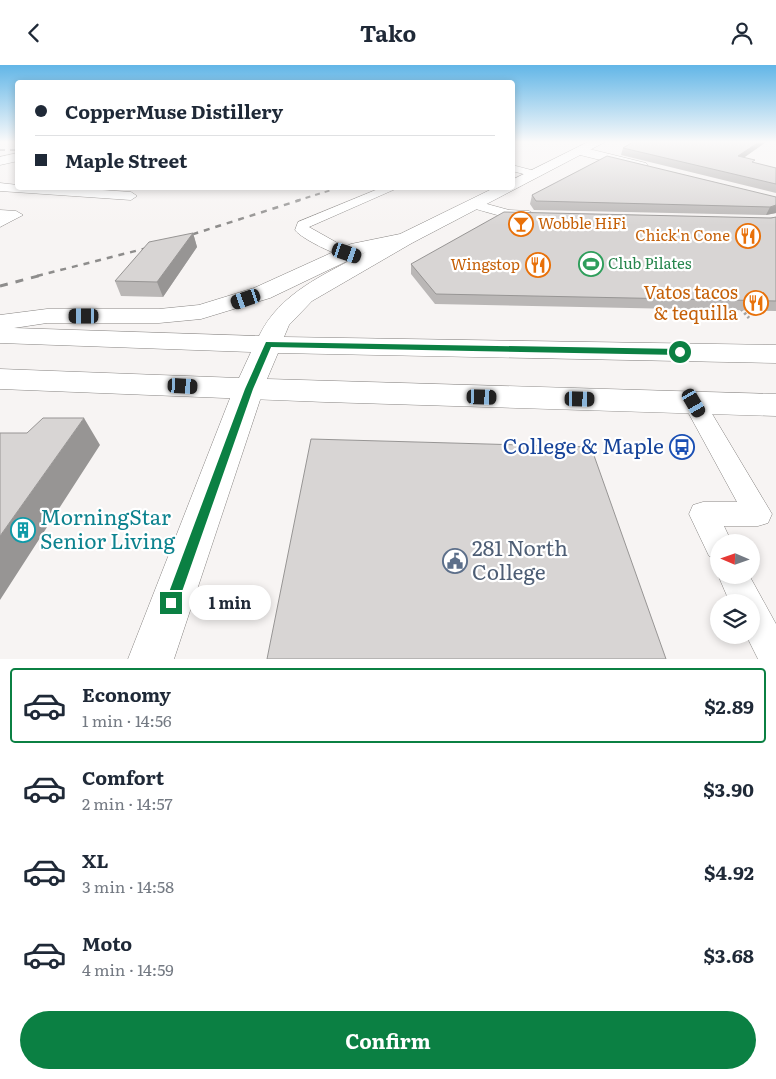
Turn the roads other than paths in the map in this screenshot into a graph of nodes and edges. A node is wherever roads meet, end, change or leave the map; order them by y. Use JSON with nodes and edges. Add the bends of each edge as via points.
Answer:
{"nodes":[{"id":1,"x":519,"y":170,"type":"edge"},
{"id":2,"x":544,"y":170,"type":"edge"},
{"id":3,"x":535,"y":174,"type":"junction"},
{"id":4,"x":515,"y":185,"type":"edge"},
{"id":5,"x":0,"y":187,"type":"edge"},
{"id":6,"x":15,"y":188,"type":"edge"},
{"id":7,"x":44,"y":190,"type":"edge"},
{"id":8,"x":387,"y":190,"type":"edge"},
{"id":9,"x":505,"y":190,"type":"edge"},
{"id":10,"x":131,"y":196,"type":"dead end"},
{"id":11,"x":476,"y":205,"type":"junction"},
{"id":12,"x":0,"y":214,"type":"edge"},
{"id":13,"x":544,"y":215,"type":"edge"},
{"id":14,"x":0,"y":223,"type":"edge"},
{"id":15,"x":358,"y":256,"type":"junction"},
{"id":16,"x":0,"y":322,"type":"edge"},
{"id":17,"x":0,"y":335,"type":"edge"},
{"id":18,"x":268,"y":344,"type":"junction"},
{"id":19,"x":776,"y":353,"type":"edge"},
{"id":20,"x":0,"y":379,"type":"edge"},
{"id":21,"x":249,"y":389,"type":"junction"},
{"id":22,"x":694,"y":403,"type":"junction"},
{"id":23,"x":776,"y":405,"type":"edge"},
{"id":24,"x":767,"y":515,"type":"edge"},
{"id":25,"x":713,"y":534,"type":"edge"},
{"id":26,"x":760,"y":628,"type":"edge"},
{"id":27,"x":151,"y":659,"type":"edge"},
{"id":28,"x":776,"y":659,"type":"edge"}],
"edges":[{"from":1,"to":3,"type":"lane"},
{"from":2,"to":3,"type":"main road"},
{"from":3,"to":4,"type":"main road"},
{"from":5,"to":6,"type":"lane"},
{"from":7,"to":10,"type":"lane"},
{"from":8,"to":15,"type":"lane","via":[[303,225],[302,230]]},
{"from":9,"to":11,"type":"main road"},
{"from":11,"to":13,"type":"lane","via":[[509,214]]},
{"from":11,"to":15,"type":"main road","via":[[405,239],[358,248]]},
{"from":12,"to":14,"type":"lane","via":[[16,215]]},
{"from":15,"to":16,"type":"main road","via":[[262,293],[201,312],[158,316],[47,316]]},
{"from":15,"to":18,"type":"main road","via":[[294,304],[278,322]]},
{"from":17,"to":18,"type":"main road"},
{"from":18,"to":19,"type":"main road"},
{"from":18,"to":21,"type":"main road"},
{"from":20,"to":21,"type":"main road"},
{"from":21,"to":22,"type":"main road"},
{"from":21,"to":27,"type":"main road"},
{"from":22,"to":23,"type":"main road"},
{"from":22,"to":24,"type":"lane"},
{"from":24,"to":25,"type":"lane","via":[[703,514]]},
{"from":26,"to":28,"type":"lane"}]}
